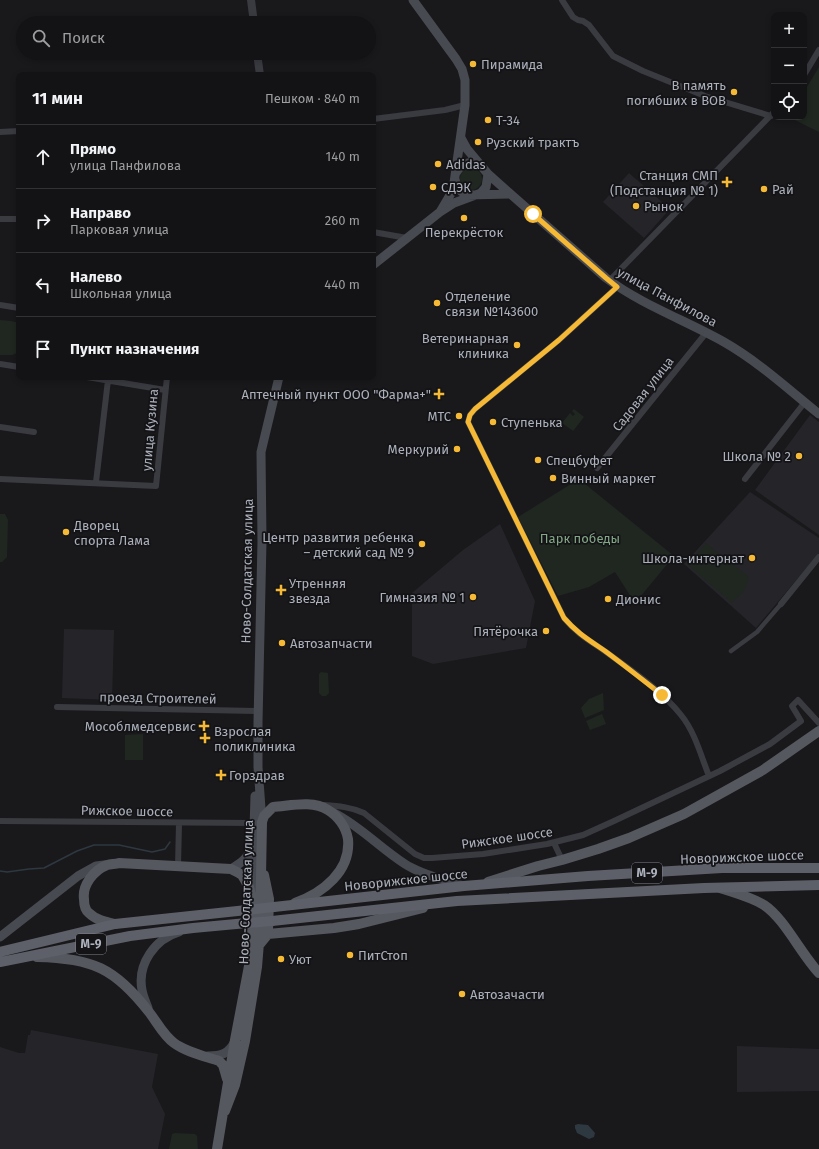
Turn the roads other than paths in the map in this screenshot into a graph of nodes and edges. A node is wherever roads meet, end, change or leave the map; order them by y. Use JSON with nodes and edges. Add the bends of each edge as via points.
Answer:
{"nodes":[{"id":1,"x":251,"y":0,"type":"edge"},
{"id":2,"x":413,"y":0,"type":"edge"},
{"id":3,"x":562,"y":0,"type":"edge"},
{"id":4,"x":253,"y":16,"type":"edge"},
{"id":5,"x":819,"y":50,"type":"edge"},
{"id":6,"x":258,"y":60,"type":"edge"},
{"id":7,"x":807,"y":70,"type":"edge"},
{"id":8,"x":260,"y":72,"type":"edge"},
{"id":9,"x":465,"y":105,"type":"junction"},
{"id":10,"x":771,"y":114,"type":"edge"},
{"id":11,"x":771,"y":115,"type":"edge"},
{"id":12,"x":376,"y":119,"type":"edge"},
{"id":13,"x":16,"y":131,"type":"edge"},
{"id":14,"x":0,"y":132,"type":"edge"},
{"id":15,"x":461,"y":138,"type":"junction"},
{"id":16,"x":481,"y":165,"type":"junction"},
{"id":17,"x":488,"y":174,"type":"junction"},
{"id":18,"x":455,"y":176,"type":"junction"},
{"id":19,"x":510,"y":194,"type":"junction"},
{"id":20,"x":474,"y":196,"type":"junction"},
{"id":21,"x":440,"y":212,"type":"junction"},
{"id":22,"x":0,"y":219,"type":"edge"},
{"id":23,"x":16,"y":219,"type":"edge"},
{"id":24,"x":376,"y":233,"type":"edge"},
{"id":25,"x":407,"y":238,"type":"junction"},
{"id":26,"x":376,"y":264,"type":"edge"},
{"id":27,"x":609,"y":281,"type":"junction"},
{"id":28,"x":617,"y":287,"type":"junction"},
{"id":29,"x":0,"y":305,"type":"edge"},
{"id":30,"x":16,"y":308,"type":"edge"},
{"id":31,"x":706,"y":333,"type":"junction"},
{"id":32,"x":0,"y":364,"type":"edge"},
{"id":33,"x":16,"y":367,"type":"edge"},
{"id":34,"x":108,"y":380,"type":"joint"},
{"id":35,"x":166,"y":380,"type":"edge"},
{"id":36,"x":279,"y":380,"type":"edge"},
{"id":37,"x":165,"y":390,"type":"junction"},
{"id":38,"x":805,"y":402,"type":"junction"},
{"id":39,"x":819,"y":414,"type":"edge"},
{"id":40,"x":0,"y":426,"type":"edge"},
{"id":41,"x":34,"y":432,"type":"dead end"},
{"id":42,"x":597,"y":468,"type":"dead end"},
{"id":43,"x":0,"y":479,"type":"edge"},
{"id":44,"x":745,"y":479,"type":"dead end"},
{"id":45,"x":96,"y":482,"type":"junction"},
{"id":46,"x":819,"y":557,"type":"edge"},
{"id":47,"x":781,"y":604,"type":"joint"},
{"id":48,"x":731,"y":651,"type":"dead end"},
{"id":49,"x":57,"y":707,"type":"dead end"},
{"id":50,"x":258,"y":711,"type":"junction"},
{"id":51,"x":819,"y":723,"type":"edge"},
{"id":52,"x":819,"y":731,"type":"edge"},
{"id":53,"x":258,"y":767,"type":"junction"},
{"id":54,"x":710,"y":776,"type":"junction"},
{"id":55,"x":260,"y":790,"type":"junction"},
{"id":56,"x":311,"y":805,"type":"junction"},
{"id":57,"x":273,"y":807,"type":"junction"},
{"id":58,"x":328,"y":810,"type":"junction"},
{"id":59,"x":0,"y":821,"type":"edge"},
{"id":60,"x":258,"y":822,"type":"junction"},
{"id":61,"x":179,"y":823,"type":"junction"},
{"id":62,"x":554,"y":842,"type":"junction"},
{"id":63,"x":254,"y":845,"type":"junction"},
{"id":64,"x":562,"y":860,"type":"junction"},
{"id":65,"x":261,"y":864,"type":"junction"},
{"id":66,"x":108,"y":865,"type":"junction"},
{"id":67,"x":178,"y":866,"type":"junction"},
{"id":68,"x":819,"y":868,"type":"edge"},
{"id":69,"x":231,"y":869,"type":"junction"},
{"id":70,"x":476,"y":885,"type":"junction"},
{"id":71,"x":819,"y":885,"type":"edge"},
{"id":72,"x":464,"y":886,"type":"junction"},
{"id":73,"x":719,"y":887,"type":"junction"},
{"id":74,"x":252,"y":898,"type":"junction"},
{"id":75,"x":457,"y":901,"type":"junction"},
{"id":76,"x":286,"y":906,"type":"junction"},
{"id":77,"x":115,"y":924,"type":"junction"},
{"id":78,"x":193,"y":928,"type":"junction"},
{"id":79,"x":268,"y":934,"type":"junction"},
{"id":80,"x":0,"y":938,"type":"edge"},
{"id":81,"x":259,"y":945,"type":"junction"},
{"id":82,"x":0,"y":952,"type":"edge"},
{"id":83,"x":29,"y":956,"type":"junction"},
{"id":84,"x":0,"y":962,"type":"edge"},
{"id":85,"x":819,"y":973,"type":"edge"},
{"id":86,"x":150,"y":1013,"type":"junction"},
{"id":87,"x":235,"y":1040,"type":"junction"},
{"id":88,"x":203,"y":1055,"type":"junction"},
{"id":89,"x":228,"y":1085,"type":"junction"},
{"id":90,"x":225,"y":1110,"type":"junction"},
{"id":91,"x":218,"y":1149,"type":"edge"}],
"edges":[{"from":1,"to":4,"type":"street"},
{"from":2,"to":9,"type":"main road","via":[[462,69],[465,80]]},
{"from":3,"to":10,"type":"street","via":[[573,17],[589,25],[613,56],[705,96]]},
{"from":5,"to":7,"type":"street"},
{"from":6,"to":8,"type":"street"},
{"from":9,"to":12,"type":"street"},
{"from":9,"to":15,"type":"main road"},
{"from":11,"to":27,"type":"street"},
{"from":13,"to":14,"type":"street"},
{"from":15,"to":16,"type":"main road","name":"улица Панфилова"},
{"from":15,"to":18,"type":"main road"},
{"from":16,"to":17,"type":"main road","name":"улица Панфилова"},
{"from":16,"to":18,"type":"main road","via":[[467,163],[459,167]]},
{"from":17,"to":19,"type":"main road","name":"улица Панфилова"},
{"from":17,"to":20,"type":"main road","via":[[486,187]]},
{"from":18,"to":20,"type":"main road","via":[[456,186],[460,192]]},
{"from":18,"to":21,"type":"main road","via":[[453,190]]},
{"from":19,"to":20,"type":"main road"},
{"from":19,"to":27,"type":"main road","name":"улица Панфилова"},
{"from":20,"to":21,"type":"main road","via":[[454,203]]},
{"from":21,"to":25,"type":"main road"},
{"from":22,"to":23,"type":"street"},
{"from":24,"to":25,"type":"street"},
{"from":25,"to":26,"type":"main road"},
{"from":27,"to":28,"type":"main road","name":"улица Панфилова"},
{"from":28,"to":31,"type":"main road","name":"улица Панфилова"},
{"from":28,"to":54,"type":"street","via":[[559,340],[475,409],[468,422],[564,618],[584,638],[648,684],[682,715]]},
{"from":29,"to":30,"type":"street"},
{"from":31,"to":38,"type":"main road","name":"улица Панфилова","via":[[743,354]]},
{"from":31,"to":42,"type":"street","name":"Садовая улица"},
{"from":32,"to":33,"type":"street"},
{"from":34,"to":37,"type":"street"},
{"from":34,"to":45,"type":"street"},
{"from":35,"to":37,"type":"street","name":"улица Кузина"},
{"from":36,"to":50,"type":"main road","name":"Ново-Солдатская улица","via":[[261,452],[262,541]]},
{"from":37,"to":45,"type":"street","name":"улица Кузина","via":[[156,486]]},
{"from":38,"to":39,"type":"main road","name":"улица Панфилова"},
{"from":38,"to":44,"type":"street"},
{"from":40,"to":41,"type":"street"},
{"from":43,"to":45,"type":"street"},
{"from":46,"to":47,"type":"street"},
{"from":47,"to":48,"type":"street","via":[[757,632]]},
{"from":49,"to":50,"type":"street","name":"проезд Строителей"},
{"from":50,"to":53,"type":"main road","name":"Ново-Солдатская улица"},
{"from":51,"to":54,"type":"street","name":"Рижское шоссе","via":[[798,700],[792,706],[801,720],[800,723],[770,744]]},
{"from":52,"to":64,"type":"main road","via":[[763,770],[684,814],[629,838]]},
{"from":53,"to":55,"type":"main road","name":"Ново-Солдатская улица"},
{"from":53,"to":60,"type":"main road","name":"Ново-Солдатская улица","via":[[255,790]]},
{"from":54,"to":62,"type":"street","name":"Рижское шоссе","via":[[614,821],[583,834]]},
{"from":55,"to":57,"type":"main road"},
{"from":55,"to":60,"type":"main road","name":"Ново-Солдатская улица"},
{"from":56,"to":57,"type":"main road"},
{"from":56,"to":58,"type":"main road","number":"М-9"},
{"from":56,"to":62,"type":"street","name":"Рижское шоссе","via":[[345,807],[364,813],[424,858],[484,854]]},
{"from":57,"to":60,"type":"main road"},
{"from":58,"to":72,"type":"main road","number":"М-9","via":[[344,818],[405,864],[426,874]]},
{"from":58,"to":76,"type":"main road","number":"М-9","via":[[340,821],[347,835],[349,849],[343,867],[332,882],[318,893]]},
{"from":59,"to":61,"type":"street","name":"Рижское шоссе"},
{"from":60,"to":61,"type":"street","name":"Рижское шоссе"},
{"from":60,"to":63,"type":"main road","name":"Ново-Солдатская улица"},
{"from":60,"to":65,"type":"main road","name":"Ново-Солдатская улица"},
{"from":61,"to":67,"type":"street"},
{"from":62,"to":64,"type":"street"},
{"from":63,"to":69,"type":"main road","via":[[250,854]]},
{"from":63,"to":74,"type":"main road","name":"Ново-Солдатская улица"},
{"from":64,"to":70,"type":"main road"},
{"from":65,"to":79,"type":"main road","via":[[269,899]]},
{"from":65,"to":81,"type":"main road","name":"Ново-Солдатская улица"},
{"from":66,"to":67,"type":"main road","via":[[119,863]]},
{"from":66,"to":77,"type":"main road","via":[[98,870],[85,886],[84,904],[88,912],[100,920]]},
{"from":66,"to":80,"type":"main road","via":[[96,866],[78,876]]},
{"from":67,"to":69,"type":"main road"},
{"from":68,"to":70,"type":"highway","name":"Новорижское шоссе","number":"М-9","via":[[722,868]]},
{"from":69,"to":74,"type":"main road","via":[[246,880]]},
{"from":70,"to":72,"type":"highway","name":"Новорижское шоссе","number":"М-9"},
{"from":71,"to":73,"type":"highway","name":"Новорижское шоссе","number":"М-9"},
{"from":72,"to":76,"type":"highway","name":"Новорижское шоссе","number":"М-9"},
{"from":73,"to":75,"type":"highway","name":"Новорижское шоссе","number":"М-9"},
{"from":73,"to":85,"type":"main road","via":[[765,906]]},
{"from":74,"to":87,"type":"main road","name":"Ново-Солдатская улица","via":[[249,966]]},
{"from":75,"to":78,"type":"highway","name":"Новорижское шоссе","number":"М-9","bridge":true},
{"from":75,"to":79,"type":"main road","via":[[359,924]]},
{"from":76,"to":77,"type":"highway","name":"Новорижское шоссе","number":"М-9","bridge":true},
{"from":77,"to":82,"type":"highway","name":"Новорижское шоссе","number":"М-9"},
{"from":78,"to":83,"type":"highway","name":"Новорижское шоссе","number":"М-9","via":[[130,936]]},
{"from":78,"to":86,"type":"main road","via":[[162,940],[147,960],[142,989]]},
{"from":79,"to":81,"type":"main road"},
{"from":81,"to":90,"type":"main road","name":"Ново-Солдатская улица","via":[[235,1085]]},
{"from":83,"to":84,"type":"highway","name":"Новорижское шоссе","number":"М-9"},
{"from":83,"to":86,"type":"main road","via":[[61,957],[100,967],[129,987]]},
{"from":86,"to":88,"type":"main road","via":[[172,1042]]},
{"from":87,"to":88,"type":"main road","via":[[232,1049],[226,1053],[219,1056]]},
{"from":87,"to":89,"type":"main road","name":"Ново-Солдатская улица"},
{"from":88,"to":89,"type":"main road","via":[[223,1065]]},
{"from":89,"to":90,"type":"main road","name":"Ново-Солдатская улица"},
{"from":90,"to":91,"type":"main road","name":"Ново-Солдатская улица"}]}
